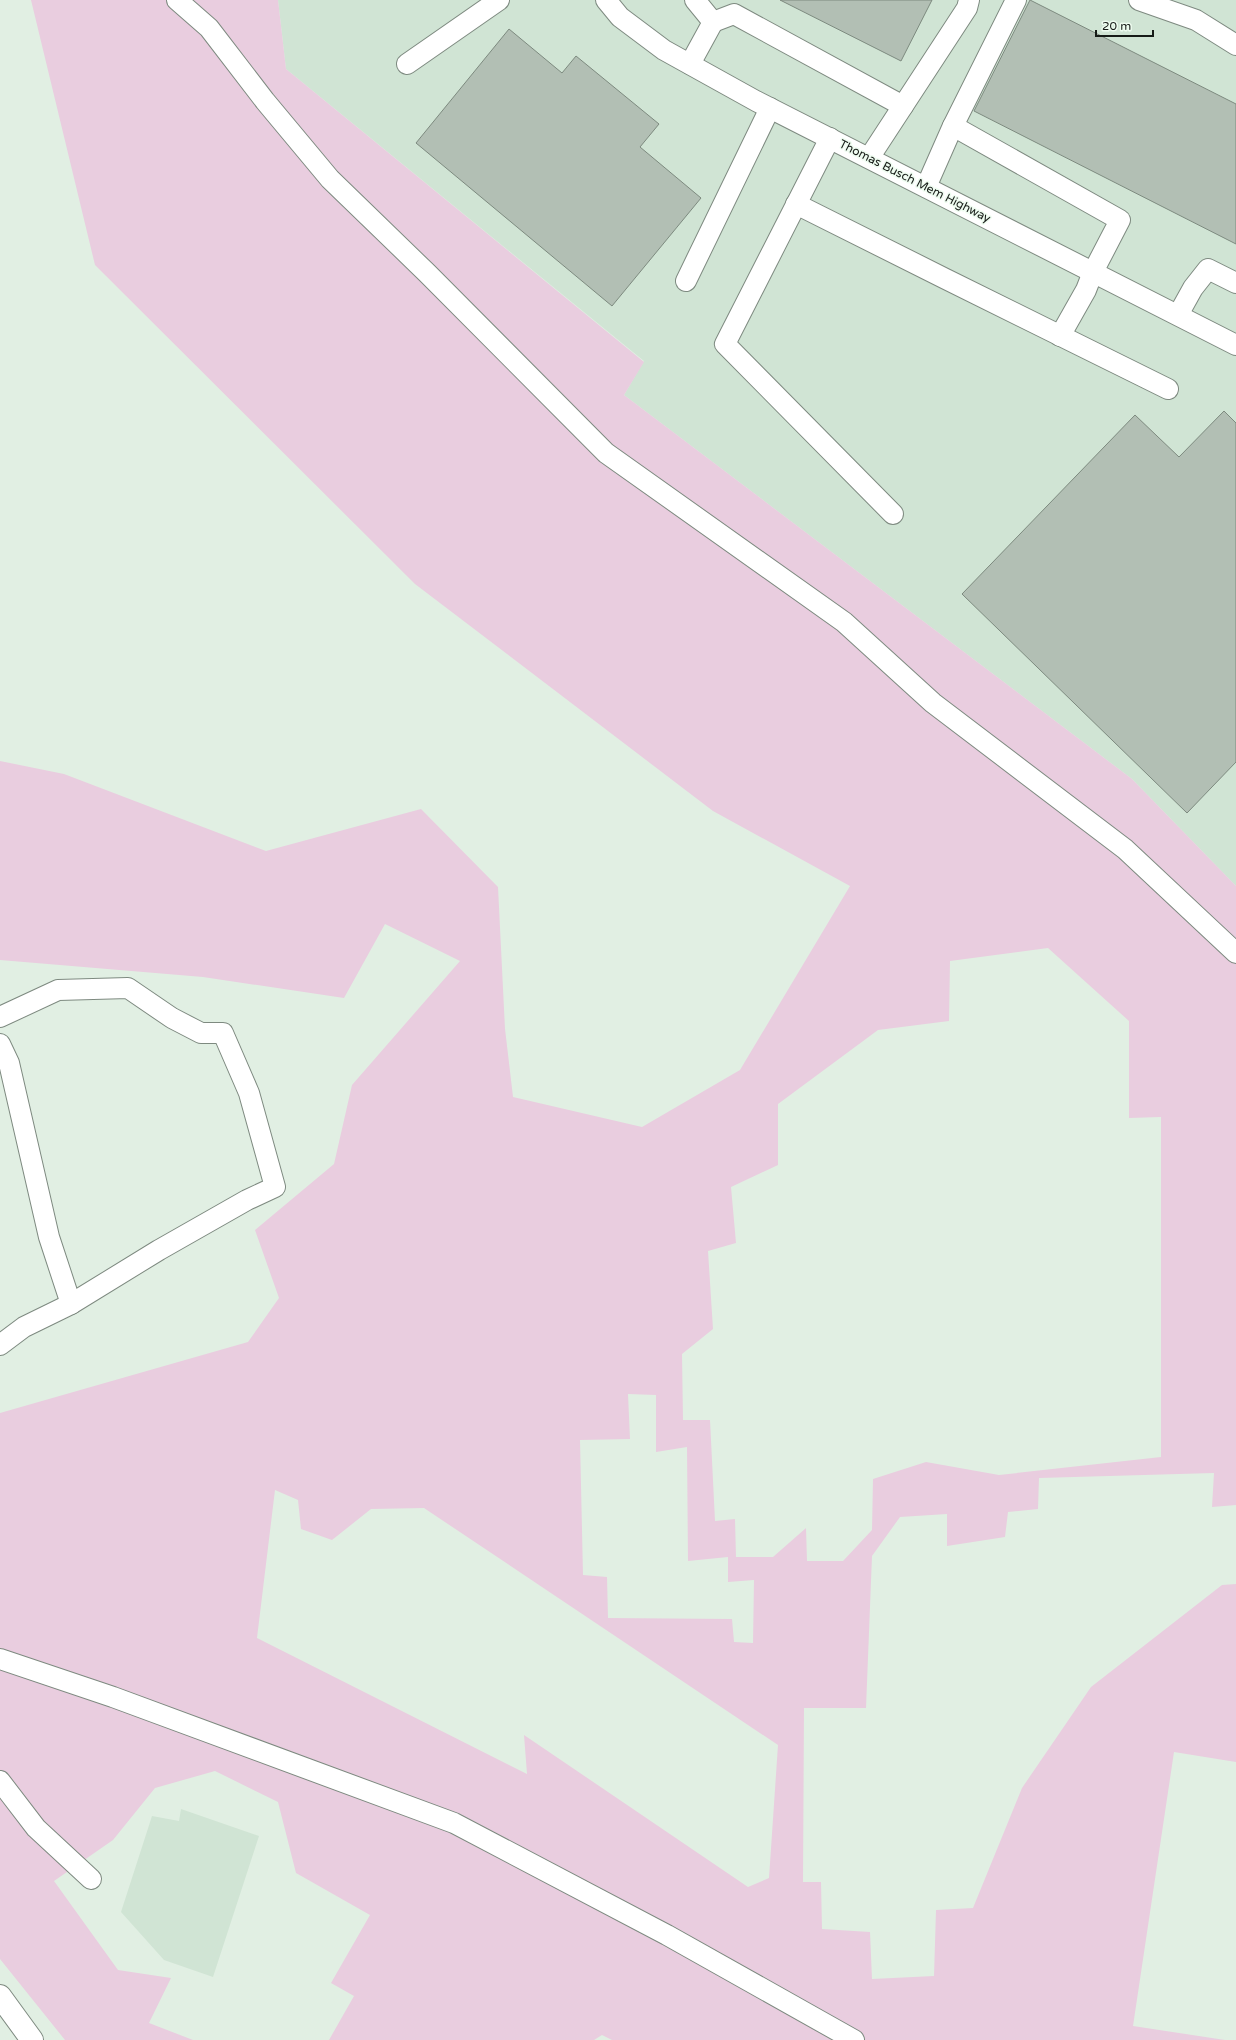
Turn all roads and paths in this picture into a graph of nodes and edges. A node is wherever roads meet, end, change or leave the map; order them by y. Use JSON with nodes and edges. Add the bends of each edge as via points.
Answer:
{"nodes":[{"id":1,"x":177,"y":0,"type":"edge"},
{"id":2,"x":498,"y":0,"type":"edge"},
{"id":3,"x":606,"y":0,"type":"edge"},
{"id":4,"x":695,"y":0,"type":"edge"},
{"id":5,"x":969,"y":0,"type":"edge"},
{"id":6,"x":1016,"y":0,"type":"edge"},
{"id":7,"x":1139,"y":0,"type":"edge"},
{"id":8,"x":713,"y":22,"type":"junction"},
{"id":9,"x":1236,"y":45,"type":"edge"},
{"id":10,"x":407,"y":64,"type":"dead end"},
{"id":11,"x":690,"y":64,"type":"junction"},
{"id":12,"x":903,"y":106,"type":"junction"},
{"id":13,"x":770,"y":108,"type":"junction"},
{"id":14,"x":953,"y":126,"type":"junction"},
{"id":15,"x":830,"y":138,"type":"junction"},
{"id":16,"x":869,"y":158,"type":"junction"},
{"id":17,"x":926,"y":187,"type":"junction"},
{"id":18,"x":796,"y":204,"type":"junction"},
{"id":19,"x":1093,"y":272,"type":"junction"},
{"id":20,"x":686,"y":281,"type":"dead end"},
{"id":21,"x":1236,"y":283,"type":"edge"},
{"id":22,"x":1178,"y":315,"type":"junction"},
{"id":23,"x":1060,"y":336,"type":"junction"},
{"id":24,"x":1236,"y":345,"type":"edge"},
{"id":25,"x":1168,"y":389,"type":"dead end"},
{"id":26,"x":893,"y":514,"type":"dead end"},
{"id":27,"x":1236,"y":954,"type":"edge"},
{"id":28,"x":0,"y":1017,"type":"edge"},
{"id":29,"x":0,"y":1044,"type":"edge"},
{"id":30,"x":71,"y":1304,"type":"junction"},
{"id":31,"x":0,"y":1345,"type":"edge"},
{"id":32,"x":0,"y":1659,"type":"edge"},
{"id":33,"x":0,"y":1781,"type":"edge"},
{"id":34,"x":91,"y":1879,"type":"dead end"},
{"id":35,"x":0,"y":1996,"type":"edge"},
{"id":36,"x":32,"y":2040,"type":"edge"},
{"id":37,"x":854,"y":2040,"type":"edge"}],
"edges":[{"from":1,"to":27,"type":"street","via":[[209,28],[330,179],[433,278],[606,453],[844,622],[933,703],[1125,849]]},
{"from":2,"to":10,"type":"street"},
{"from":3,"to":11,"type":"street","name":"Thomas Busch Mem Highway","via":[[620,17],[664,50]]},
{"from":4,"to":8,"type":"street"},
{"from":5,"to":12,"type":"street","via":[[967,8]]},
{"from":6,"to":14,"type":"street"},
{"from":7,"to":9,"type":"street","via":[[1196,20]]},
{"from":8,"to":11,"type":"street"},
{"from":8,"to":12,"type":"street","via":[[734,14]]},
{"from":11,"to":13,"type":"street","name":"Thomas Busch Mem Highway"},
{"from":12,"to":16,"type":"street"},
{"from":13,"to":15,"type":"street","name":"Thomas Busch Mem Highway"},
{"from":13,"to":20,"type":"street"},
{"from":14,"to":17,"type":"street"},
{"from":14,"to":19,"type":"street","via":[[1120,220]]},
{"from":15,"to":16,"type":"street","name":"Thomas Busch Mem Highway"},
{"from":15,"to":18,"type":"street"},
{"from":16,"to":17,"type":"street","name":"Thomas Busch Mem Highway"},
{"from":17,"to":19,"type":"street","name":"Thomas Busch Mem Highway"},
{"from":18,"to":23,"type":"street"},
{"from":18,"to":26,"type":"street","via":[[725,344]]},
{"from":19,"to":22,"type":"street","name":"Thomas Busch Mem Highway"},
{"from":19,"to":23,"type":"street","via":[[1086,290]]},
{"from":21,"to":22,"type":"street","via":[[1208,269],[1193,288]]},
{"from":22,"to":24,"type":"street","name":"Thomas Busch Mem Highway"},
{"from":23,"to":25,"type":"street"},
{"from":28,"to":30,"type":"street","via":[[58,990],[128,988],[172,1018],[201,1033],[223,1033],[249,1093],[275,1187],[159,1250]]},
{"from":29,"to":30,"type":"street","via":[[8,1063],[49,1237]]},
{"from":30,"to":31,"type":"street","via":[[24,1327]]},
{"from":32,"to":37,"type":"street","via":[[113,1697],[454,1823],[667,1935]]},
{"from":33,"to":34,"type":"street","via":[[36,1828]]},
{"from":35,"to":36,"type":"main road"}]}
